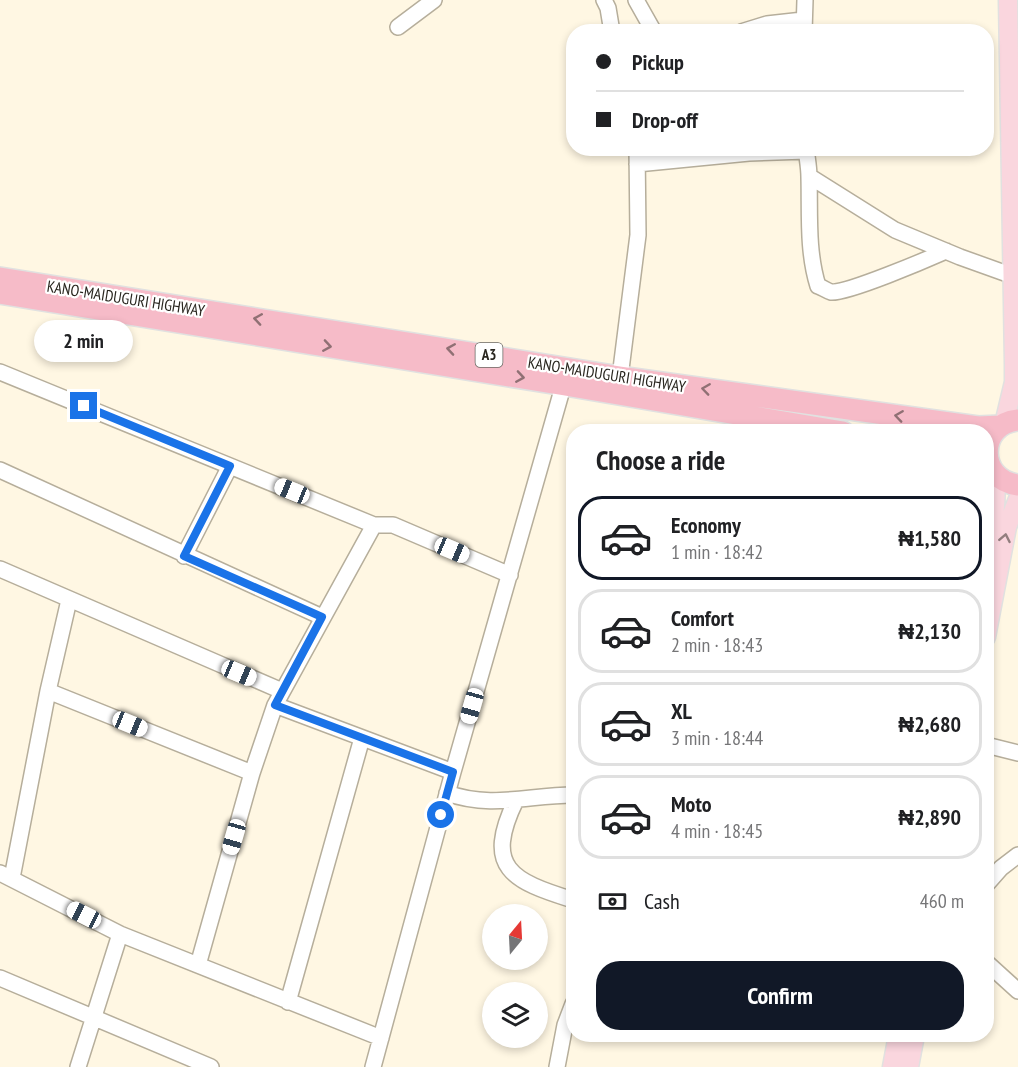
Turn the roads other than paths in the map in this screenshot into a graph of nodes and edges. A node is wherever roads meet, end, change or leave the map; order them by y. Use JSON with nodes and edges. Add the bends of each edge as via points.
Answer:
{"nodes":[{"id":1,"x":434,"y":0,"type":"edge"},
{"id":2,"x":604,"y":0,"type":"edge"},
{"id":3,"x":636,"y":0,"type":"edge"},
{"id":4,"x":805,"y":0,"type":"edge"},
{"id":5,"x":1008,"y":0,"type":"edge"},
{"id":6,"x":611,"y":24,"type":"edge"},
{"id":7,"x":650,"y":24,"type":"edge"},
{"id":8,"x":804,"y":24,"type":"edge"},
{"id":9,"x":398,"y":27,"type":"dead end"},
{"id":10,"x":637,"y":156,"type":"edge"},
{"id":11,"x":807,"y":156,"type":"edge"},
{"id":12,"x":809,"y":176,"type":"junction"},
{"id":13,"x":946,"y":251,"type":"junction"},
{"id":14,"x":1013,"y":276,"type":"junction"},
{"id":15,"x":0,"y":278,"type":"edge"},
{"id":16,"x":0,"y":293,"type":"edge"},
{"id":17,"x":0,"y":372,"type":"edge"},
{"id":18,"x":566,"y":376,"type":"junction"},
{"id":19,"x":620,"y":377,"type":"junction"},
{"id":20,"x":1007,"y":423,"type":"edge"},
{"id":21,"x":803,"y":424,"type":"edge"},
{"id":22,"x":950,"y":424,"type":"edge"},
{"id":23,"x":994,"y":435,"type":"edge"},
{"id":24,"x":230,"y":466,"type":"junction"},
{"id":25,"x":0,"y":470,"type":"edge"},
{"id":26,"x":994,"y":470,"type":"edge"},
{"id":27,"x":994,"y":478,"type":"edge"},
{"id":28,"x":1018,"y":485,"type":"edge"},
{"id":29,"x":1018,"y":499,"type":"edge"},
{"id":30,"x":994,"y":511,"type":"edge"},
{"id":31,"x":374,"y":525,"type":"junction"},
{"id":32,"x":184,"y":556,"type":"junction"},
{"id":33,"x":0,"y":569,"type":"edge"},
{"id":34,"x":510,"y":575,"type":"junction"},
{"id":35,"x":994,"y":595,"type":"edge"},
{"id":36,"x":69,"y":600,"type":"junction"},
{"id":37,"x":322,"y":617,"type":"junction"},
{"id":38,"x":48,"y":691,"type":"junction"},
{"id":39,"x":279,"y":698,"type":"junction"},
{"id":40,"x":362,"y":738,"type":"junction"},
{"id":41,"x":994,"y":747,"type":"edge"},
{"id":42,"x":1018,"y":753,"type":"edge"},
{"id":43,"x":453,"y":772,"type":"junction"},
{"id":44,"x":252,"y":773,"type":"junction"},
{"id":45,"x":447,"y":793,"type":"junction"},
{"id":46,"x":566,"y":796,"type":"edge"},
{"id":47,"x":516,"y":800,"type":"junction"},
{"id":48,"x":1018,"y":855,"type":"edge"},
{"id":49,"x":6,"y":876,"type":"edge"},
{"id":50,"x":994,"y":876,"type":"edge"},
{"id":51,"x":566,"y":898,"type":"edge"},
{"id":52,"x":120,"y":934,"type":"junction"},
{"id":53,"x":198,"y":965,"type":"junction"},
{"id":54,"x":994,"y":969,"type":"edge"},
{"id":55,"x":0,"y":978,"type":"edge"},
{"id":56,"x":1018,"y":991,"type":"edge"},
{"id":57,"x":288,"y":1002,"type":"junction"},
{"id":58,"x":92,"y":1017,"type":"junction"},
{"id":59,"x":566,"y":1022,"type":"edge"},
{"id":60,"x":381,"y":1038,"type":"junction"},
{"id":61,"x":897,"y":1042,"type":"edge"},
{"id":62,"x":914,"y":1042,"type":"edge"},
{"id":63,"x":78,"y":1067,"type":"edge"},
{"id":64,"x":211,"y":1067,"type":"edge"},
{"id":65,"x":373,"y":1067,"type":"edge"},
{"id":66,"x":557,"y":1067,"type":"edge"},
{"id":67,"x":892,"y":1067,"type":"edge"},
{"id":68,"x":909,"y":1067,"type":"edge"}],
"edges":[{"from":1,"to":9,"type":"street"},
{"from":2,"to":6,"type":"street"},
{"from":3,"to":7,"type":"street"},
{"from":4,"to":8,"type":"street"},
{"from":5,"to":14,"type":"main road"},
{"from":10,"to":19,"type":"street","via":[[638,235]]},
{"from":11,"to":12,"type":"street"},
{"from":12,"to":13,"type":"street","via":[[895,230]]},
{"from":12,"to":13,"type":"street","via":[[808,219],[818,286],[831,292],[850,287]]},
{"from":13,"to":14,"type":"street"},
{"from":14,"to":20,"type":"main road","via":[[1014,382]]},
{"from":18,"to":15,"type":"highway","name":"KANO-MAIDUGURI HIGHWAY","number":"A3","one_way":true},
{"from":16,"to":18,"type":"highway","name":"KANO-MAIDUGURI HIGHWAY","number":"A3","one_way":true},
{"from":17,"to":24,"type":"street"},
{"from":18,"to":19,"type":"highway","name":"KANO-MAIDUGURI HIGHWAY","number":"A3"},
{"from":18,"to":21,"type":"highway","name":"KANO-MAIDUGURI HIGHWAY","number":"A3"},
{"from":18,"to":34,"type":"street"},
{"from":22,"to":19,"type":"highway","name":"KANO-MAIDUGURI HIGHWAY","number":"A3","one_way":true},
{"from":20,"to":23,"type":"highway"},
{"from":24,"to":31,"type":"street"},
{"from":24,"to":32,"type":"street"},
{"from":25,"to":32,"type":"street"},
{"from":26,"to":28,"type":"highway","via":[[1006,482]]},
{"from":27,"to":30,"type":"main road"},
{"from":35,"to":29,"type":"main road","one_way":true,"via":[[1007,527]]},
{"from":31,"to":34,"type":"street","via":[[393,525]]},
{"from":31,"to":37,"type":"street"},
{"from":32,"to":37,"type":"street"},
{"from":33,"to":36,"type":"street"},
{"from":34,"to":43,"type":"street"},
{"from":36,"to":38,"type":"street"},
{"from":36,"to":39,"type":"street"},
{"from":37,"to":39,"type":"street"},
{"from":38,"to":44,"type":"street"},
{"from":38,"to":49,"type":"street"},
{"from":39,"to":40,"type":"street"},
{"from":39,"to":44,"type":"street"},
{"from":40,"to":43,"type":"street"},
{"from":40,"to":57,"type":"street"},
{"from":41,"to":42,"type":"street"},
{"from":43,"to":45,"type":"street"},
{"from":44,"to":53,"type":"street"},
{"from":45,"to":47,"type":"street","via":[[476,801]]},
{"from":45,"to":60,"type":"street"},
{"from":46,"to":47,"type":"street"},
{"from":47,"to":51,"type":"street","via":[[502,836],[504,863],[518,878]]},
{"from":48,"to":50,"type":"street"},
{"from":49,"to":52,"type":"street"},
{"from":52,"to":53,"type":"street"},
{"from":52,"to":58,"type":"street"},
{"from":53,"to":57,"type":"street"},
{"from":54,"to":56,"type":"street"},
{"from":55,"to":58,"type":"street"},
{"from":57,"to":60,"type":"street"},
{"from":58,"to":63,"type":"street"},
{"from":58,"to":64,"type":"street"},
{"from":59,"to":66,"type":"street"},
{"from":60,"to":65,"type":"street"},
{"from":61,"to":67,"type":"main road"},
{"from":62,"to":68,"type":"main road"}]}
